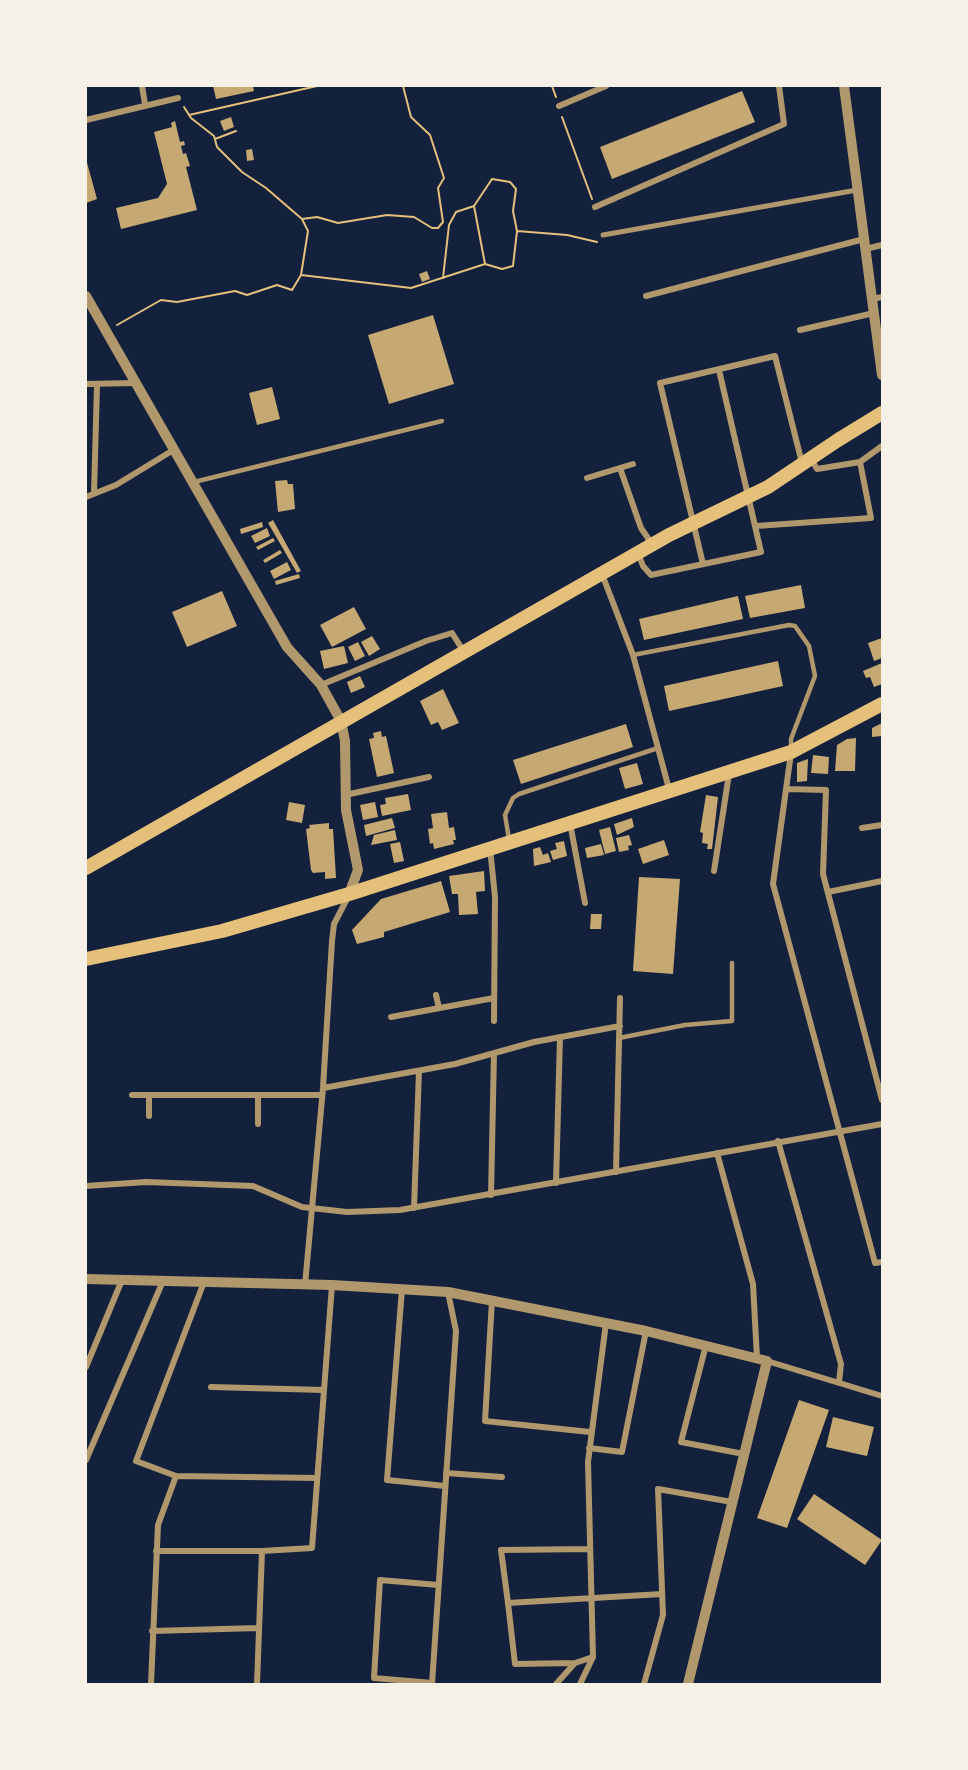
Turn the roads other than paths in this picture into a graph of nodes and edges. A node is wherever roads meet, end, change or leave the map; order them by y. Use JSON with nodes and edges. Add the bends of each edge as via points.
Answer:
{"nodes":[{"id":1,"x":142,"y":86,"type":"edge"},
{"id":2,"x":606,"y":86,"type":"edge"},
{"id":3,"x":779,"y":86,"type":"edge"},
{"id":4,"x":844,"y":86,"type":"edge"},
{"id":5,"x":178,"y":98,"type":"road end"},
{"id":6,"x":145,"y":104,"type":"junction"},
{"id":7,"x":559,"y":106,"type":"road end"},
{"id":8,"x":86,"y":120,"type":"edge"},
{"id":9,"x":857,"y":190,"type":"junction"},
{"id":10,"x":595,"y":207,"type":"road end"},
{"id":11,"x":603,"y":235,"type":"dead end"},
{"id":12,"x":865,"y":244,"type":"junction"},
{"id":13,"x":882,"y":245,"type":"edge"},
{"id":14,"x":646,"y":296,"type":"dead end"},
{"id":15,"x":86,"y":297,"type":"edge"},
{"id":16,"x":877,"y":298,"type":"edge"},
{"id":17,"x":874,"y":313,"type":"junction"},
{"id":18,"x":800,"y":330,"type":"dead end"},
{"id":19,"x":880,"y":336,"type":"edge"},
{"id":20,"x":719,"y":370,"type":"junction"},
{"id":21,"x":882,"y":375,"type":"edge"},
{"id":22,"x":136,"y":383,"type":"junction"},
{"id":23,"x":86,"y":384,"type":"edge"},
{"id":24,"x":97,"y":386,"type":"junction"},
{"id":25,"x":882,"y":413,"type":"edge"},
{"id":26,"x":442,"y":421,"type":"dead end"},
{"id":27,"x":882,"y":446,"type":"edge"},
{"id":28,"x":175,"y":449,"type":"junction"},
{"id":29,"x":806,"y":461,"type":"junction"},
{"id":30,"x":860,"y":462,"type":"junction"},
{"id":31,"x":633,"y":464,"type":"dead end"},
{"id":32,"x":620,"y":468,"type":"junction"},
{"id":33,"x":588,"y":478,"type":"dead end"},
{"id":34,"x":194,"y":482,"type":"junction"},
{"id":35,"x":94,"y":493,"type":"junction"},
{"id":36,"x":86,"y":497,"type":"edge"},
{"id":37,"x":749,"y":497,"type":"junction"},
{"id":38,"x":693,"y":522,"type":"junction"},
{"id":39,"x":756,"y":526,"type":"junction"},
{"id":40,"x":652,"y":544,"type":"junction"},
{"id":41,"x":638,"y":553,"type":"junction"},
{"id":42,"x":703,"y":564,"type":"junction"},
{"id":43,"x":602,"y":573,"type":"junction"},
{"id":44,"x":464,"y":652,"type":"junction"},
{"id":45,"x":633,"y":656,"type":"junction"},
{"id":46,"x":321,"y":685,"type":"junction"},
{"id":47,"x":882,"y":704,"type":"edge"},
{"id":48,"x":341,"y":721,"type":"junction"},
{"id":49,"x":658,"y":748,"type":"junction"},
{"id":50,"x":791,"y":752,"type":"junction"},
{"id":51,"x":729,"y":771,"type":"junction"},
{"id":52,"x":429,"y":777,"type":"dead end"},
{"id":53,"x":669,"y":789,"type":"junction"},
{"id":54,"x":787,"y":789,"type":"junction"},
{"id":55,"x":345,"y":795,"type":"junction"},
{"id":56,"x":569,"y":822,"type":"junction"},
{"id":57,"x":882,"y":825,"type":"edge"},
{"id":58,"x":862,"y":828,"type":"dead end"},
{"id":59,"x":510,"y":842,"type":"junction"},
{"id":60,"x":490,"y":848,"type":"junction"},
{"id":61,"x":86,"y":868,"type":"edge"},
{"id":62,"x":714,"y":871,"type":"dead end"},
{"id":63,"x":882,"y":881,"type":"edge"},
{"id":64,"x":828,"y":892,"type":"junction"},
{"id":65,"x":349,"y":894,"type":"junction"},
{"id":66,"x":585,"y":903,"type":"dead end"},
{"id":67,"x":86,"y":959,"type":"edge"},
{"id":68,"x":732,"y":963,"type":"dead end"},
{"id":69,"x":436,"y":995,"type":"dead end"},
{"id":70,"x":494,"y":998,"type":"junction"},
{"id":71,"x":620,"y":998,"type":"dead end"},
{"id":72,"x":439,"y":1008,"type":"junction"},
{"id":73,"x":391,"y":1017,"type":"dead end"},
{"id":74,"x":494,"y":1021,"type":"dead end"},
{"id":75,"x":620,"y":1026,"type":"junction"},
{"id":76,"x":560,"y":1037,"type":"junction"},
{"id":77,"x":619,"y":1038,"type":"junction"},
{"id":78,"x":494,"y":1053,"type":"junction"},
{"id":79,"x":419,"y":1071,"type":"junction"},
{"id":80,"x":322,"y":1092,"type":"junction"},
{"id":81,"x":132,"y":1095,"type":"dead end"},
{"id":82,"x":149,"y":1095,"type":"junction"},
{"id":83,"x":258,"y":1095,"type":"junction"},
{"id":84,"x":882,"y":1100,"type":"edge"},
{"id":85,"x":149,"y":1116,"type":"dead end"},
{"id":86,"x":258,"y":1124,"type":"dead end"},
{"id":87,"x":882,"y":1124,"type":"edge"},
{"id":88,"x":838,"y":1133,"type":"junction"},
{"id":89,"x":778,"y":1141,"type":"junction"},
{"id":90,"x":717,"y":1153,"type":"junction"},
{"id":91,"x":616,"y":1172,"type":"junction"},
{"id":92,"x":556,"y":1184,"type":"junction"},
{"id":93,"x":86,"y":1186,"type":"edge"},
{"id":94,"x":491,"y":1195,"type":"junction"},
{"id":95,"x":313,"y":1208,"type":"junction"},
{"id":96,"x":414,"y":1208,"type":"junction"},
{"id":97,"x":882,"y":1262,"type":"edge"},
{"id":98,"x":86,"y":1279,"type":"edge"},
{"id":99,"x":122,"y":1280,"type":"junction"},
{"id":100,"x":163,"y":1281,"type":"junction"},
{"id":101,"x":204,"y":1282,"type":"junction"},
{"id":102,"x":305,"y":1285,"type":"junction"},
{"id":103,"x":332,"y":1285,"type":"junction"},
{"id":104,"x":402,"y":1288,"type":"junction"},
{"id":105,"x":448,"y":1292,"type":"junction"},
{"id":106,"x":492,"y":1299,"type":"junction"},
{"id":107,"x":606,"y":1323,"type":"junction"},
{"id":108,"x":646,"y":1331,"type":"junction"},
{"id":109,"x":706,"y":1344,"type":"junction"},
{"id":110,"x":762,"y":1359,"type":"junction"},
{"id":111,"x":86,"y":1367,"type":"edge"},
{"id":112,"x":839,"y":1382,"type":"junction"},
{"id":113,"x":211,"y":1387,"type":"dead end"},
{"id":114,"x":324,"y":1390,"type":"junction"},
{"id":115,"x":882,"y":1396,"type":"edge"},
{"id":116,"x":590,"y":1432,"type":"junction"},
{"id":117,"x":589,"y":1448,"type":"junction"},
{"id":118,"x":744,"y":1454,"type":"junction"},
{"id":119,"x":86,"y":1460,"type":"edge"},
{"id":120,"x":446,"y":1473,"type":"junction"},
{"id":121,"x":176,"y":1476,"type":"junction"},
{"id":122,"x":502,"y":1477,"type":"dead end"},
{"id":123,"x":317,"y":1478,"type":"junction"},
{"id":124,"x":445,"y":1486,"type":"junction"},
{"id":125,"x":732,"y":1502,"type":"junction"},
{"id":126,"x":590,"y":1549,"type":"junction"},
{"id":127,"x":156,"y":1551,"type":"junction"},
{"id":128,"x":262,"y":1551,"type":"junction"},
{"id":129,"x":438,"y":1586,"type":"junction"},
{"id":130,"x":662,"y":1594,"type":"junction"},
{"id":131,"x":592,"y":1598,"type":"junction"},
{"id":132,"x":508,"y":1603,"type":"junction"},
{"id":133,"x":258,"y":1628,"type":"junction"},
{"id":134,"x":152,"y":1631,"type":"junction"},
{"id":135,"x":593,"y":1657,"type":"junction"},
{"id":136,"x":575,"y":1663,"type":"junction"},
{"id":137,"x":151,"y":1684,"type":"edge"},
{"id":138,"x":257,"y":1684,"type":"edge"},
{"id":139,"x":432,"y":1684,"type":"edge"},
{"id":140,"x":556,"y":1684,"type":"edge"},
{"id":141,"x":580,"y":1684,"type":"edge"},
{"id":142,"x":644,"y":1684,"type":"edge"},
{"id":143,"x":688,"y":1684,"type":"edge"}],
"edges":[{"from":1,"to":6,"type":"street"},
{"from":2,"to":7,"type":"street"},
{"from":3,"to":10,"type":"street","via":[[784,124]]},
{"from":4,"to":9,"type":"street"},
{"from":5,"to":6,"type":"street"},
{"from":6,"to":8,"type":"street"},
{"from":9,"to":11,"type":"street"},
{"from":9,"to":12,"type":"street"},
{"from":12,"to":13,"type":"street"},
{"from":12,"to":14,"type":"street"},
{"from":12,"to":16,"type":"street"},
{"from":15,"to":22,"type":"street"},
{"from":16,"to":17,"type":"street"},
{"from":17,"to":18,"type":"street"},
{"from":17,"to":19,"type":"street"},
{"from":19,"to":21,"type":"street"},
{"from":20,"to":29,"type":"street","via":[[775,356]]},
{"from":20,"to":37,"type":"street"},
{"from":20,"to":38,"type":"street","via":[[660,383]]},
{"from":22,"to":24,"type":"street"},
{"from":22,"to":28,"type":"street"},
{"from":23,"to":24,"type":"street"},
{"from":24,"to":35,"type":"street"},
{"from":25,"to":29,"type":"main road"},
{"from":26,"to":34,"type":"lane"},
{"from":27,"to":30,"type":"street"},
{"from":28,"to":34,"type":"street"},
{"from":28,"to":35,"type":"street","via":[[116,485]]},
{"from":29,"to":30,"type":"street","via":[[817,469]]},
{"from":29,"to":37,"type":"main road"},
{"from":30,"to":39,"type":"street","via":[[871,518]]},
{"from":31,"to":32,"type":"street"},
{"from":32,"to":33,"type":"street"},
{"from":32,"to":40,"type":"street","via":[[641,528]]},
{"from":34,"to":46,"type":"street","via":[[287,647]]},
{"from":35,"to":36,"type":"street"},
{"from":37,"to":38,"type":"main road"},
{"from":37,"to":39,"type":"street"},
{"from":38,"to":40,"type":"main road"},
{"from":38,"to":42,"type":"street"},
{"from":39,"to":42,"type":"street","via":[[761,552]]},
{"from":40,"to":41,"type":"main road"},
{"from":41,"to":42,"type":"street","via":[[651,575]]},
{"from":41,"to":43,"type":"main road"},
{"from":43,"to":44,"type":"main road"},
{"from":43,"to":45,"type":"street"},
{"from":44,"to":46,"type":"street","via":[[452,633]]},
{"from":44,"to":48,"type":"main road"},
{"from":45,"to":49,"type":"street"},
{"from":45,"to":50,"type":"lane","via":[[795,626],[809,646],[815,676],[791,739]]},
{"from":46,"to":48,"type":"street"},
{"from":47,"to":50,"type":"main road"},
{"from":48,"to":55,"type":"street"},
{"from":48,"to":61,"type":"main road"},
{"from":49,"to":53,"type":"street"},
{"from":49,"to":59,"type":"lane","via":[[519,794],[505,815]]},
{"from":50,"to":51,"type":"main road"},
{"from":50,"to":54,"type":"street"},
{"from":51,"to":53,"type":"main road"},
{"from":51,"to":62,"type":"street"},
{"from":52,"to":55,"type":"street"},
{"from":53,"to":56,"type":"main road"},
{"from":54,"to":64,"type":"street","via":[[826,790],[824,874]]},
{"from":54,"to":88,"type":"street","via":[[773,884]]},
{"from":55,"to":65,"type":"street","via":[[358,870]]},
{"from":56,"to":59,"type":"main road"},
{"from":56,"to":66,"type":"street"},
{"from":57,"to":58,"type":"street"},
{"from":59,"to":60,"type":"main road"},
{"from":60,"to":65,"type":"main road"},
{"from":60,"to":70,"type":"street","via":[[495,897]]},
{"from":63,"to":64,"type":"street"},
{"from":64,"to":84,"type":"street"},
{"from":65,"to":67,"type":"main road","via":[[222,931]]},
{"from":65,"to":80,"type":"street","via":[[334,924]]},
{"from":68,"to":77,"type":"lane","via":[[732,1021],[685,1025]]},
{"from":69,"to":72,"type":"street"},
{"from":70,"to":72,"type":"street"},
{"from":70,"to":74,"type":"street"},
{"from":71,"to":75,"type":"street"},
{"from":72,"to":73,"type":"street"},
{"from":75,"to":76,"type":"street"},
{"from":75,"to":77,"type":"street"},
{"from":76,"to":78,"type":"street"},
{"from":76,"to":92,"type":"street"},
{"from":77,"to":91,"type":"street"},
{"from":78,"to":79,"type":"street"},
{"from":78,"to":94,"type":"street"},
{"from":79,"to":80,"type":"street"},
{"from":79,"to":96,"type":"street"},
{"from":80,"to":83,"type":"street"},
{"from":80,"to":95,"type":"street"},
{"from":81,"to":82,"type":"street"},
{"from":82,"to":83,"type":"street"},
{"from":82,"to":85,"type":"street"},
{"from":83,"to":86,"type":"street"},
{"from":87,"to":88,"type":"street"},
{"from":88,"to":89,"type":"street"},
{"from":88,"to":97,"type":"street","via":[[875,1263]]},
{"from":89,"to":90,"type":"street"},
{"from":89,"to":112,"type":"street","via":[[841,1364]]},
{"from":90,"to":91,"type":"street"},
{"from":90,"to":110,"type":"street","via":[[753,1284]]},
{"from":91,"to":92,"type":"street"},
{"from":92,"to":94,"type":"street"},
{"from":93,"to":95,"type":"street","via":[[146,1182],[253,1186]]},
{"from":94,"to":96,"type":"street"},
{"from":95,"to":96,"type":"street","via":[[347,1212]]},
{"from":95,"to":102,"type":"street"},
{"from":98,"to":99,"type":"street"},
{"from":99,"to":100,"type":"street"},
{"from":99,"to":111,"type":"street"},
{"from":100,"to":101,"type":"street"},
{"from":100,"to":119,"type":"street"},
{"from":101,"to":102,"type":"street"},
{"from":101,"to":121,"type":"street","via":[[136,1461]]},
{"from":102,"to":103,"type":"street"},
{"from":103,"to":104,"type":"street"},
{"from":103,"to":114,"type":"street"},
{"from":104,"to":105,"type":"street"},
{"from":104,"to":124,"type":"street","via":[[387,1480]]},
{"from":105,"to":106,"type":"street"},
{"from":105,"to":120,"type":"street","via":[[456,1331]]},
{"from":106,"to":107,"type":"street"},
{"from":106,"to":116,"type":"street","via":[[485,1421]]},
{"from":107,"to":108,"type":"street"},
{"from":107,"to":116,"type":"street"},
{"from":108,"to":109,"type":"street"},
{"from":108,"to":117,"type":"street","via":[[622,1452]]},
{"from":109,"to":110,"type":"street"},
{"from":109,"to":118,"type":"street","via":[[681,1442]]},
{"from":110,"to":112,"type":"street"},
{"from":110,"to":118,"type":"street"},
{"from":112,"to":115,"type":"street"},
{"from":113,"to":114,"type":"street"},
{"from":114,"to":123,"type":"street"},
{"from":116,"to":117,"type":"street"},
{"from":117,"to":126,"type":"street"},
{"from":118,"to":125,"type":"street"},
{"from":120,"to":122,"type":"street"},
{"from":120,"to":124,"type":"street"},
{"from":121,"to":123,"type":"street"},
{"from":121,"to":127,"type":"street","via":[[158,1525]]},
{"from":123,"to":128,"type":"street","via":[[312,1548]]},
{"from":124,"to":129,"type":"street"},
{"from":125,"to":130,"type":"street","via":[[658,1489]]},
{"from":125,"to":143,"type":"street"},
{"from":126,"to":131,"type":"street"},
{"from":126,"to":132,"type":"street","via":[[501,1550]]},
{"from":127,"to":128,"type":"street"},
{"from":127,"to":134,"type":"street"},
{"from":128,"to":133,"type":"street"},
{"from":129,"to":139,"type":"street"},
{"from":129,"to":139,"type":"street","via":[[380,1580],[374,1678]]},
{"from":130,"to":131,"type":"street"},
{"from":130,"to":142,"type":"street","via":[[663,1615]]},
{"from":131,"to":132,"type":"street"},
{"from":131,"to":135,"type":"street"},
{"from":132,"to":136,"type":"street","via":[[515,1664]]},
{"from":133,"to":134,"type":"street"},
{"from":133,"to":138,"type":"street"},
{"from":134,"to":137,"type":"street"},
{"from":135,"to":136,"type":"street"},
{"from":135,"to":141,"type":"street"},
{"from":136,"to":140,"type":"street"}]}
